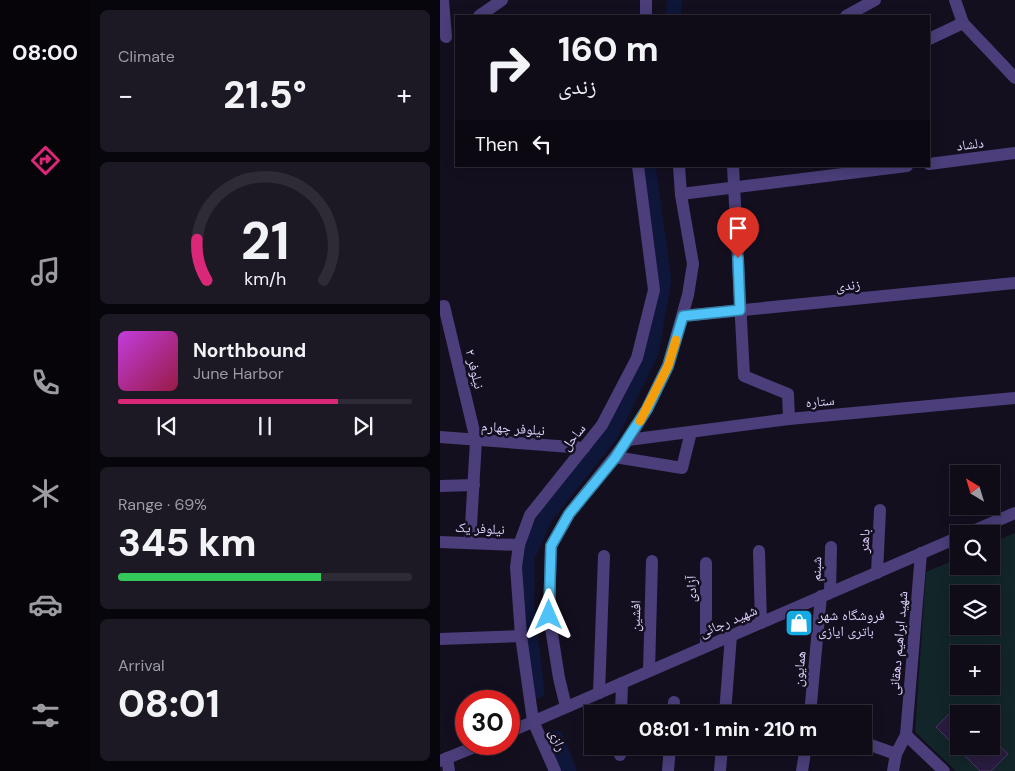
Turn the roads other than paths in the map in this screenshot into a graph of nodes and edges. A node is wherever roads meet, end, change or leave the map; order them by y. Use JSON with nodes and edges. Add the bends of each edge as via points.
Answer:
{"nodes":[{"id":1,"x":443,"y":0,"type":"edge"},
{"id":2,"x":502,"y":0,"type":"edge"},
{"id":3,"x":646,"y":0,"type":"edge"},
{"id":4,"x":875,"y":0,"type":"edge"},
{"id":5,"x":955,"y":0,"type":"edge"},
{"id":6,"x":480,"y":15,"type":"edge"},
{"id":7,"x":646,"y":15,"type":"edge"},
{"id":8,"x":848,"y":15,"type":"edge"},
{"id":9,"x":962,"y":24,"type":"junction"},
{"id":10,"x":447,"y":35,"type":"edge"},
{"id":11,"x":930,"y":39,"type":"edge"},
{"id":12,"x":1015,"y":78,"type":"edge"},
{"id":13,"x":1015,"y":153,"type":"edge"},
{"id":14,"x":930,"y":164,"type":"edge"},
{"id":15,"x":638,"y":167,"type":"edge"},
{"id":16,"x":679,"y":167,"type":"edge"},
{"id":17,"x":733,"y":167,"type":"edge"},
{"id":18,"x":899,"y":167,"type":"edge"},
{"id":19,"x":734,"y":187,"type":"junction"},
{"id":20,"x":681,"y":194,"type":"junction"},
{"id":21,"x":1015,"y":283,"type":"edge"},
{"id":22,"x":442,"y":307,"type":"edge"},
{"id":23,"x":740,"y":310,"type":"junction"},
{"id":24,"x":683,"y":316,"type":"junction"},
{"id":25,"x":1015,"y":398,"type":"edge"},
{"id":26,"x":789,"y":419,"type":"junction"},
{"id":27,"x":691,"y":432,"type":"junction"},
{"id":28,"x":440,"y":437,"type":"edge"},
{"id":29,"x":476,"y":440,"type":"junction"},
{"id":30,"x":628,"y":440,"type":"junction"},
{"id":31,"x":584,"y":448,"type":"junction"},
{"id":32,"x":615,"y":458,"type":"junction"},
{"id":33,"x":474,"y":485,"type":"junction"},
{"id":34,"x":440,"y":486,"type":"edge"},
{"id":35,"x":880,"y":510,"type":"dead end"},
{"id":36,"x":1015,"y":513,"type":"edge"},
{"id":37,"x":987,"y":525,"type":"edge"},
{"id":38,"x":950,"y":541,"type":"edge"},
{"id":39,"x":440,"y":542,"type":"edge"},
{"id":40,"x":470,"y":543,"type":"junction"},
{"id":41,"x":519,"y":546,"type":"junction"},
{"id":42,"x":832,"y":547,"type":"dead end"},
{"id":43,"x":759,"y":551,"type":"dead end"},
{"id":44,"x":921,"y":553,"type":"junction"},
{"id":45,"x":604,"y":556,"type":"dead end"},
{"id":46,"x":652,"y":561,"type":"dead end"},
{"id":47,"x":706,"y":562,"type":"dead end"},
{"id":48,"x":877,"y":573,"type":"junction"},
{"id":49,"x":825,"y":594,"type":"junction"},
{"id":50,"x":761,"y":622,"type":"junction"},
{"id":51,"x":732,"y":635,"type":"junction"},
{"id":52,"x":521,"y":636,"type":"junction"},
{"id":53,"x":440,"y":639,"type":"edge"},
{"id":54,"x":706,"y":646,"type":"junction"},
{"id":55,"x":648,"y":671,"type":"junction"},
{"id":56,"x":622,"y":683,"type":"junction"},
{"id":57,"x":599,"y":693,"type":"junction"},
{"id":58,"x":621,"y":705,"type":"edge"},
{"id":59,"x":726,"y":705,"type":"edge"},
{"id":60,"x":811,"y":705,"type":"edge"},
{"id":61,"x":566,"y":707,"type":"junction"},
{"id":62,"x":533,"y":722,"type":"junction"},
{"id":63,"x":520,"y":727,"type":"edge"},
{"id":64,"x":906,"y":735,"type":"junction"},
{"id":65,"x":872,"y":746,"type":"edge"},
{"id":66,"x":896,"y":754,"type":"junction"},
{"id":67,"x":462,"y":755,"type":"edge"},
{"id":68,"x":669,"y":755,"type":"edge"},
{"id":69,"x":721,"y":755,"type":"edge"},
{"id":70,"x":805,"y":755,"type":"edge"},
{"id":71,"x":445,"y":764,"type":"edge"},
{"id":72,"x":555,"y":771,"type":"edge"},
{"id":73,"x":668,"y":771,"type":"edge"},
{"id":74,"x":720,"y":771,"type":"edge"},
{"id":75,"x":802,"y":771,"type":"edge"},
{"id":76,"x":893,"y":771,"type":"edge"},
{"id":77,"x":944,"y":771,"type":"edge"}],
"edges":[{"from":1,"to":10,"type":"street"},
{"from":2,"to":6,"type":"street"},
{"from":3,"to":7,"type":"street"},
{"from":4,"to":8,"type":"street"},
{"from":5,"to":9,"type":"street"},
{"from":9,"to":11,"type":"street"},
{"from":9,"to":12,"type":"street"},
{"from":13,"to":14,"type":"street","name":"دلشاد"},
{"from":15,"to":31,"type":"street","name":"ساحل","via":[[654,290],[638,358],[602,425]]},
{"from":16,"to":20,"type":"street"},
{"from":17,"to":19,"type":"street"},
{"from":18,"to":19,"type":"street"},
{"from":19,"to":20,"type":"street"},
{"from":19,"to":23,"type":"street"},
{"from":20,"to":24,"type":"street","via":[[693,264]]},
{"from":21,"to":23,"type":"street","name":"زندی"},
{"from":22,"to":29,"type":"street","name":"نیلوفر ۲"},
{"from":23,"to":24,"type":"street","name":"زندی"},
{"from":23,"to":26,"type":"street","via":[[744,376],[788,394]]},
{"from":24,"to":30,"type":"street","via":[[668,366]]},
{"from":25,"to":26,"type":"street","name":"ستاره"},
{"from":26,"to":27,"type":"street","name":"ستاره"},
{"from":27,"to":30,"type":"street","name":"ستاره"},
{"from":27,"to":32,"type":"street","via":[[682,468]]},
{"from":28,"to":29,"type":"street","name":"نیلوفر چهارم"},
{"from":29,"to":31,"type":"street","name":"نیلوفر چهارم"},
{"from":29,"to":33,"type":"street","name":"نیلوفر ۲"},
{"from":30,"to":32,"type":"street"},
{"from":31,"to":41,"type":"street","name":"ساحل","via":[[530,514]]},
{"from":32,"to":61,"type":"street","via":[[569,514],[551,546],[549,615]]},
{"from":33,"to":34,"type":"street"},
{"from":33,"to":40,"type":"street","name":"نیلوفر ۲"},
{"from":35,"to":48,"type":"street","name":"باهنر"},
{"from":36,"to":37,"type":"street"},
{"from":38,"to":44,"type":"street","name":"شهید رجائی"},
{"from":39,"to":40,"type":"street","name":"نیلوفر یک"},
{"from":40,"to":41,"type":"street","name":"نیلوفر یک"},
{"from":41,"to":52,"type":"street","name":"ساحل","via":[[516,567]]},
{"from":42,"to":49,"type":"street","name":"شبنم"},
{"from":43,"to":50,"type":"street"},
{"from":44,"to":48,"type":"street","name":"شهید رجائی"},
{"from":44,"to":64,"type":"street","name":"شهید ابراهیم دهقانی"},
{"from":45,"to":57,"type":"street"},
{"from":46,"to":55,"type":"street","name":"افشین"},
{"from":47,"to":54,"type":"street","name":"آزادی"},
{"from":48,"to":49,"type":"street","name":"شهید رجائی"},
{"from":49,"to":50,"type":"street","name":"شهید رجائی"},
{"from":49,"to":60,"type":"street","name":"همایون"},
{"from":50,"to":51,"type":"street","name":"شهید رجائی"},
{"from":51,"to":54,"type":"street","name":"شهید رجائی"},
{"from":51,"to":59,"type":"street"},
{"from":52,"to":53,"type":"street"},
{"from":52,"to":62,"type":"street","name":"ساحل"},
{"from":54,"to":55,"type":"street","name":"شهید رجائی"},
{"from":55,"to":56,"type":"street","name":"شهید رجائی"},
{"from":56,"to":57,"type":"street","name":"شهید رجائی"},
{"from":56,"to":58,"type":"street"},
{"from":57,"to":61,"type":"street","name":"شهید رجائی"},
{"from":61,"to":62,"type":"street","name":"شهید رجائی"},
{"from":62,"to":63,"type":"street","name":"شهید رجائی"},
{"from":62,"to":72,"type":"street","name":"رازی"},
{"from":64,"to":66,"type":"street","name":"شهید ابراهیم دهقانی"},
{"from":64,"to":77,"type":"street"},
{"from":65,"to":66,"type":"street"},
{"from":66,"to":76,"type":"street","name":"شهید ابراهیم دهقانی"},
{"from":67,"to":71,"type":"street"},
{"from":68,"to":73,"type":"street"},
{"from":69,"to":74,"type":"street"},
{"from":70,"to":75,"type":"street"}]}
